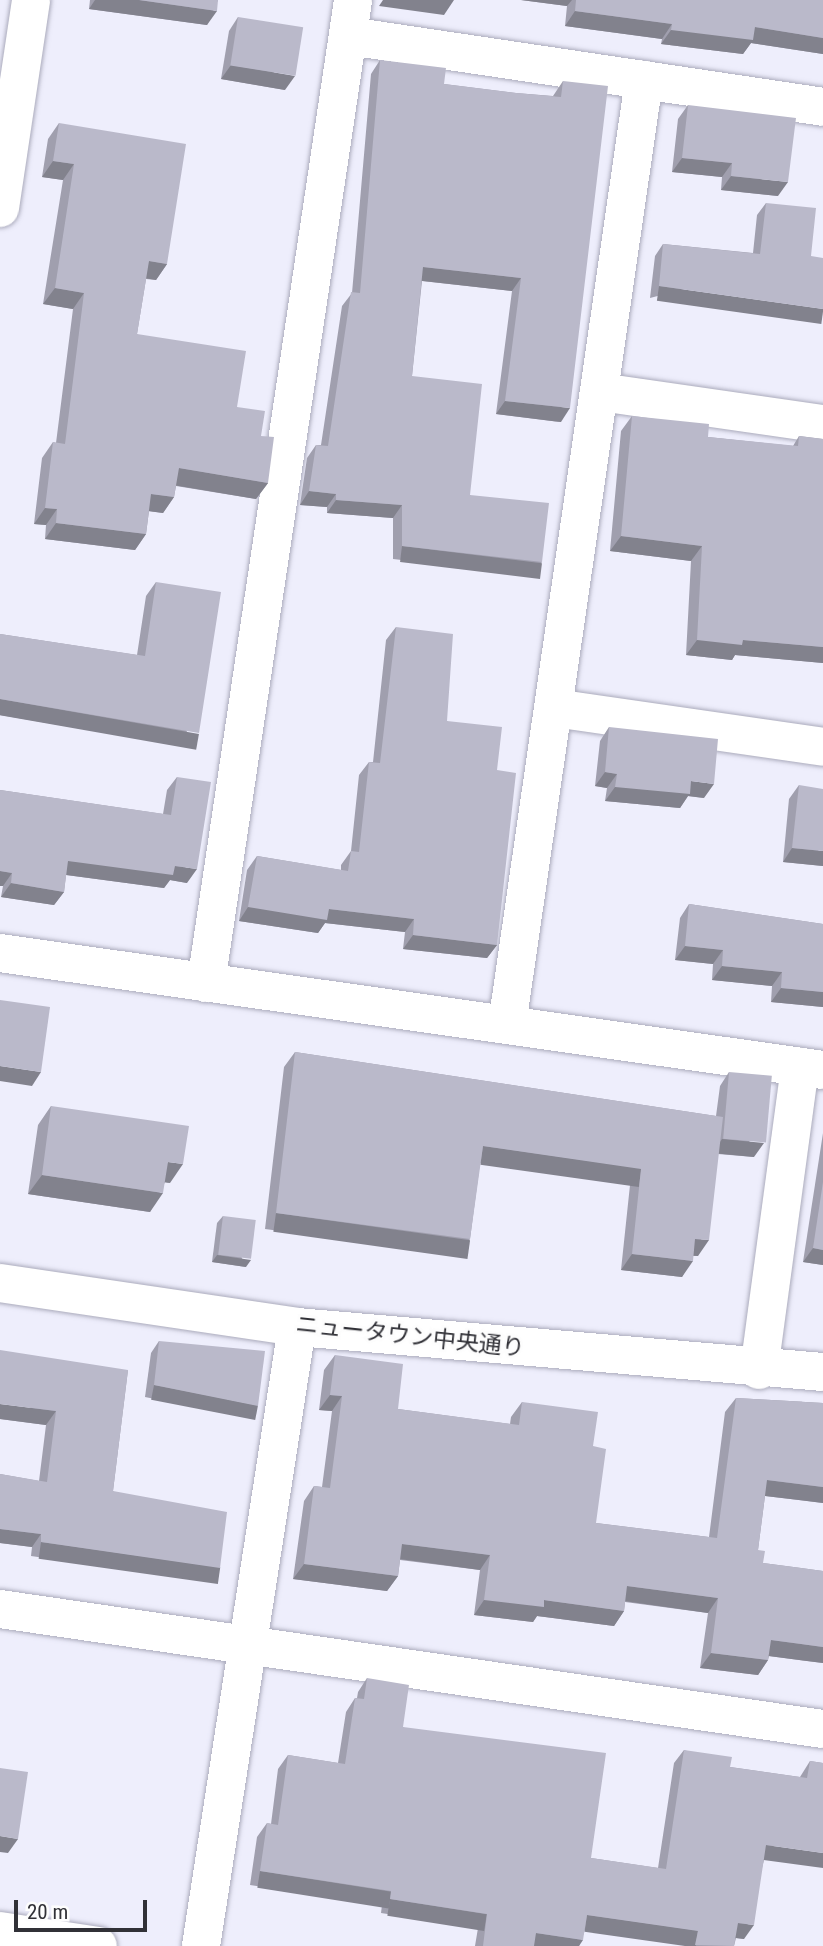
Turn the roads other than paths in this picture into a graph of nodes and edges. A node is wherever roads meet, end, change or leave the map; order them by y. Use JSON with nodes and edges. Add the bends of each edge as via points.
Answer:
{"nodes":[{"id":1,"x":31,"y":0,"type":"edge"},
{"id":2,"x":351,"y":18,"type":"edge"},
{"id":3,"x":644,"y":80,"type":"junction"},
{"id":4,"x":823,"y":107,"type":"edge"},
{"id":5,"x":0,"y":208,"type":"edge"},
{"id":6,"x":600,"y":392,"type":"junction"},
{"id":7,"x":823,"y":424,"type":"edge"},
{"id":8,"x":554,"y":708,"type":"junction"},
{"id":9,"x":823,"y":747,"type":"edge"},
{"id":10,"x":0,"y":953,"type":"edge"},
{"id":11,"x":205,"y":983,"type":"junction"},
{"id":12,"x":507,"y":1025,"type":"junction"},
{"id":13,"x":811,"y":1068,"type":"edge"},
{"id":14,"x":0,"y":1283,"type":"edge"},
{"id":15,"x":297,"y":1327,"type":"junction"},
{"id":16,"x":759,"y":1370,"type":"junction"},
{"id":17,"x":823,"y":1372,"type":"edge"},
{"id":18,"x":0,"y":1609,"type":"edge"},
{"id":19,"x":249,"y":1646,"type":"junction"},
{"id":20,"x":823,"y":1729,"type":"edge"},
{"id":21,"x":0,"y":1931,"type":"edge"},
{"id":22,"x":98,"y":1946,"type":"edge"},
{"id":23,"x":201,"y":1946,"type":"edge"}],
"edges":[{"from":1,"to":5,"type":"street"},
{"from":2,"to":3,"type":"street"},
{"from":2,"to":11,"type":"street"},
{"from":3,"to":4,"type":"street"},
{"from":3,"to":6,"type":"street"},
{"from":6,"to":7,"type":"street"},
{"from":6,"to":8,"type":"street"},
{"from":8,"to":9,"type":"street"},
{"from":8,"to":12,"type":"street"},
{"from":10,"to":11,"type":"street"},
{"from":11,"to":12,"type":"street"},
{"from":12,"to":13,"type":"street"},
{"from":13,"to":16,"type":"street"},
{"from":14,"to":15,"type":"street","name":"ニュータウン中央通り"},
{"from":15,"to":16,"type":"street","name":"ニュータウン中央通り"},
{"from":15,"to":19,"type":"street"},
{"from":16,"to":17,"type":"street","name":"ニュータウン中央通り"},
{"from":18,"to":19,"type":"street"},
{"from":19,"to":20,"type":"street"},
{"from":19,"to":23,"type":"street"},
{"from":21,"to":22,"type":"street"}]}
